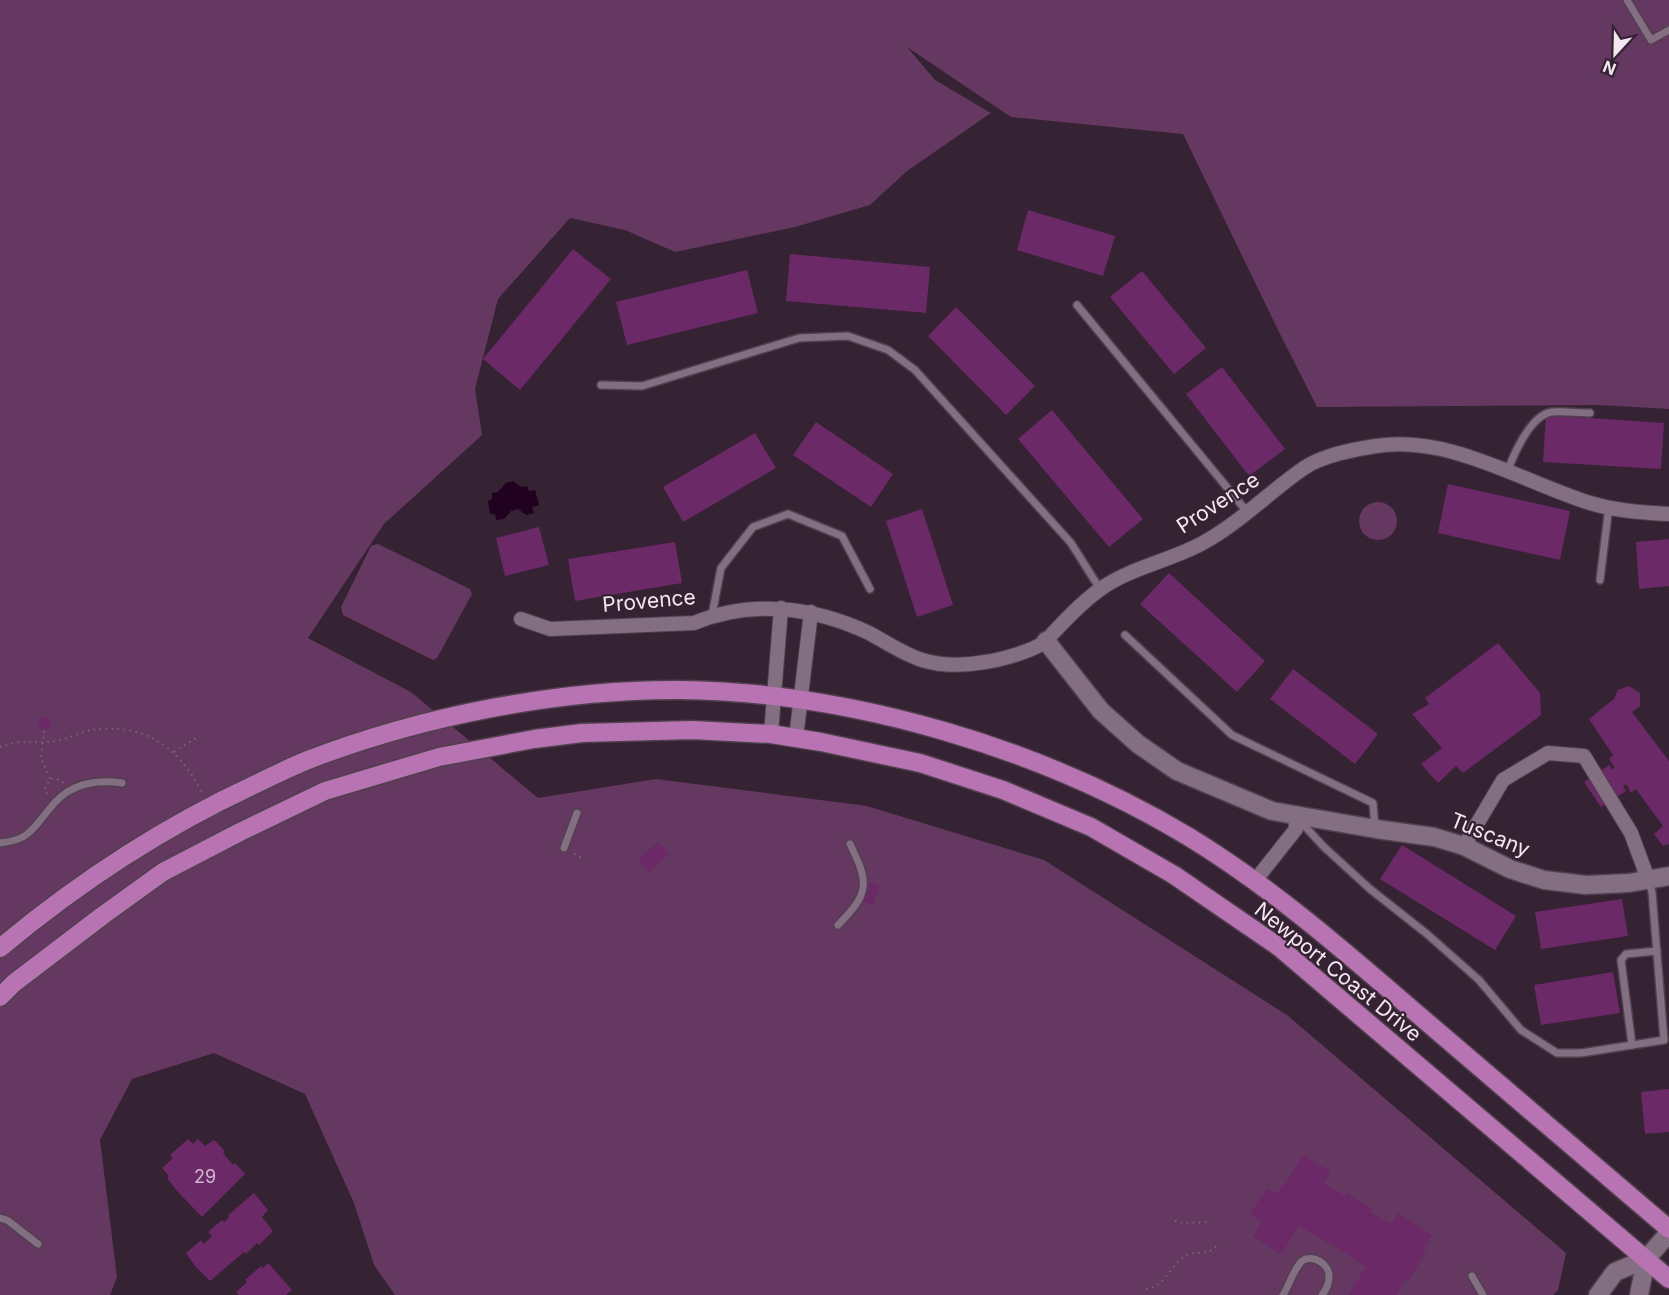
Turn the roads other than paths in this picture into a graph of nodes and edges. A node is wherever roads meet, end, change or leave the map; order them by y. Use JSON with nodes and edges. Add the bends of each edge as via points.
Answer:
{"nodes":[{"id":1,"x":1628,"y":0,"type":"edge"},
{"id":2,"x":1669,"y":30,"type":"edge"},
{"id":3,"x":1077,"y":305,"type":"dead end"},
{"id":4,"x":601,"y":385,"type":"dead end"},
{"id":5,"x":1590,"y":413,"type":"dead end"},
{"id":6,"x":1507,"y":472,"type":"junction"},
{"id":7,"x":1609,"y":506,"type":"junction"},
{"id":8,"x":1248,"y":513,"type":"junction"},
{"id":9,"x":1669,"y":514,"type":"edge"},
{"id":10,"x":1600,"y":580,"type":"dead end"},
{"id":11,"x":870,"y":589,"type":"dead end"},
{"id":12,"x":1100,"y":590,"type":"junction"},
{"id":13,"x":781,"y":608,"type":"junction"},
{"id":14,"x":811,"y":612,"type":"junction"},
{"id":15,"x":712,"y":615,"type":"junction"},
{"id":16,"x":521,"y":619,"type":"dead end"},
{"id":17,"x":1125,"y":635,"type":"dead end"},
{"id":18,"x":1046,"y":641,"type":"junction"},
{"id":19,"x":775,"y":696,"type":"junction"},
{"id":20,"x":800,"y":700,"type":"junction"},
{"id":21,"x":771,"y":734,"type":"junction"},
{"id":22,"x":796,"y":738,"type":"junction"},
{"id":23,"x":122,"y":783,"type":"dead end"},
{"id":24,"x":577,"y":813,"type":"dead end"},
{"id":25,"x":1295,"y":815,"type":"junction"},
{"id":26,"x":1376,"y":830,"type":"junction"},
{"id":27,"x":0,"y":843,"type":"edge"},
{"id":28,"x":850,"y":844,"type":"dead end"},
{"id":29,"x":1464,"y":846,"type":"junction"},
{"id":30,"x":564,"y":848,"type":"dead end"},
{"id":31,"x":1669,"y":876,"type":"edge"},
{"id":32,"x":1648,"y":879,"type":"junction"},
{"id":33,"x":1254,"y":882,"type":"junction"},
{"id":34,"x":838,"y":925,"type":"dead end"},
{"id":35,"x":0,"y":948,"type":"edge"},
{"id":36,"x":1657,"y":951,"type":"junction"},
{"id":37,"x":0,"y":997,"type":"edge"},
{"id":38,"x":1632,"y":1045,"type":"junction"},
{"id":39,"x":0,"y":1218,"type":"edge"},
{"id":40,"x":1669,"y":1231,"type":"edge"},
{"id":41,"x":38,"y":1244,"type":"dead end"},
{"id":42,"x":1646,"y":1259,"type":"junction"},
{"id":43,"x":1472,"y":1276,"type":"dead end"},
{"id":44,"x":1669,"y":1279,"type":"edge"},
{"id":45,"x":1283,"y":1295,"type":"edge"},
{"id":46,"x":1322,"y":1295,"type":"edge"},
{"id":47,"x":1483,"y":1295,"type":"edge"},
{"id":48,"x":1598,"y":1295,"type":"edge"},
{"id":49,"x":1639,"y":1295,"type":"edge"}],
"edges":[{"from":1,"to":2,"type":"lane","via":[[1651,40]]},
{"from":3,"to":8,"type":"lane"},
{"from":4,"to":12,"type":"lane","via":[[642,386],[799,338],[848,336],[888,350],[915,370],[1071,543]]},
{"from":5,"to":6,"type":"lane","via":[[1549,412],[1533,423],[1517,446]]},
{"from":6,"to":7,"type":"street","name":"Provence","via":[[1592,504]]},
{"from":6,"to":8,"type":"street","name":"Provence","via":[[1452,451],[1414,444],[1377,446],[1306,466]]},
{"from":7,"to":9,"type":"street","name":"Provence"},
{"from":7,"to":10,"type":"lane"},
{"from":8,"to":12,"type":"street","name":"Provence","via":[[1201,544]]},
{"from":11,"to":15,"type":"lane","via":[[842,536],[788,514],[753,527],[721,568]]},
{"from":12,"to":18,"type":"street","name":"Provence"},
{"from":13,"to":14,"type":"street","name":"Provence"},
{"from":13,"to":15,"type":"street","name":"Provence"},
{"from":13,"to":19,"type":"street"},
{"from":14,"to":18,"type":"street","name":"Provence","via":[[859,629],[921,660],[956,666],[988,662]]},
{"from":14,"to":20,"type":"street"},
{"from":15,"to":16,"type":"street","name":"Provence","via":[[694,623],[550,629]]},
{"from":17,"to":26,"type":"lane","via":[[1232,735],[1373,803]]},
{"from":18,"to":25,"type":"street","name":"Tuscany","via":[[1101,711],[1138,744],[1177,771],[1272,811]]},
{"from":19,"to":20,"type":"main road","name":"Newport Coast Drive"},
{"from":19,"to":21,"type":"street"},
{"from":19,"to":35,"type":"main road","name":"Newport Coast Drive","via":[[681,690],[588,695],[500,706],[398,730],[307,760],[208,806],[131,850]]},
{"from":20,"to":22,"type":"street"},
{"from":20,"to":33,"type":"main road","name":"Newport Coast Drive","via":[[856,709],[948,732],[1034,761],[1189,837]]},
{"from":21,"to":22,"type":"main road","name":"Newport Coast Drive"},
{"from":21,"to":37,"type":"main road","name":"Newport Coast Drive","via":[[692,730],[534,738],[439,757],[325,791],[163,872]]},
{"from":22,"to":42,"type":"main road","name":"Newport Coast Drive","via":[[920,763],[1003,790],[1091,827],[1174,875],[1279,947]]},
{"from":23,"to":27,"type":"lane","via":[[102,780],[68,791],[27,834]]},
{"from":24,"to":30,"type":"lane"},
{"from":25,"to":26,"type":"street","name":"Tuscany"},
{"from":25,"to":33,"type":"street","via":[[1296,828]]},
{"from":25,"to":38,"type":"lane","via":[[1370,889],[1479,980],[1521,1030],[1557,1053]]},
{"from":26,"to":29,"type":"street","name":"Tuscany","via":[[1434,837]]},
{"from":28,"to":34,"type":"lane","via":[[865,881],[854,909]]},
{"from":29,"to":32,"type":"street","name":"Tuscany","via":[[1510,869],[1544,880],[1587,885]]},
{"from":29,"to":32,"type":"street","via":[[1503,780],[1548,753],[1584,756],[1631,833]]},
{"from":31,"to":32,"type":"street","name":"Tuscany"},
{"from":32,"to":36,"type":"lane"},
{"from":33,"to":40,"type":"main road","name":"Newport Coast Drive","via":[[1308,921]]},
{"from":36,"to":38,"type":"lane","via":[[1664,1040]]},
{"from":36,"to":38,"type":"lane","via":[[1626,954],[1621,960]]},
{"from":39,"to":41,"type":"lane"},
{"from":40,"to":42,"type":"street"},
{"from":42,"to":44,"type":"main road","name":"Newport Coast Drive"},
{"from":42,"to":48,"type":"street","via":[[1615,1272]]},
{"from":42,"to":49,"type":"street"},
{"from":43,"to":47,"type":"lane"},
{"from":45,"to":46,"type":"lane","via":[[1301,1262],[1309,1258],[1319,1261],[1330,1275]]}]}
